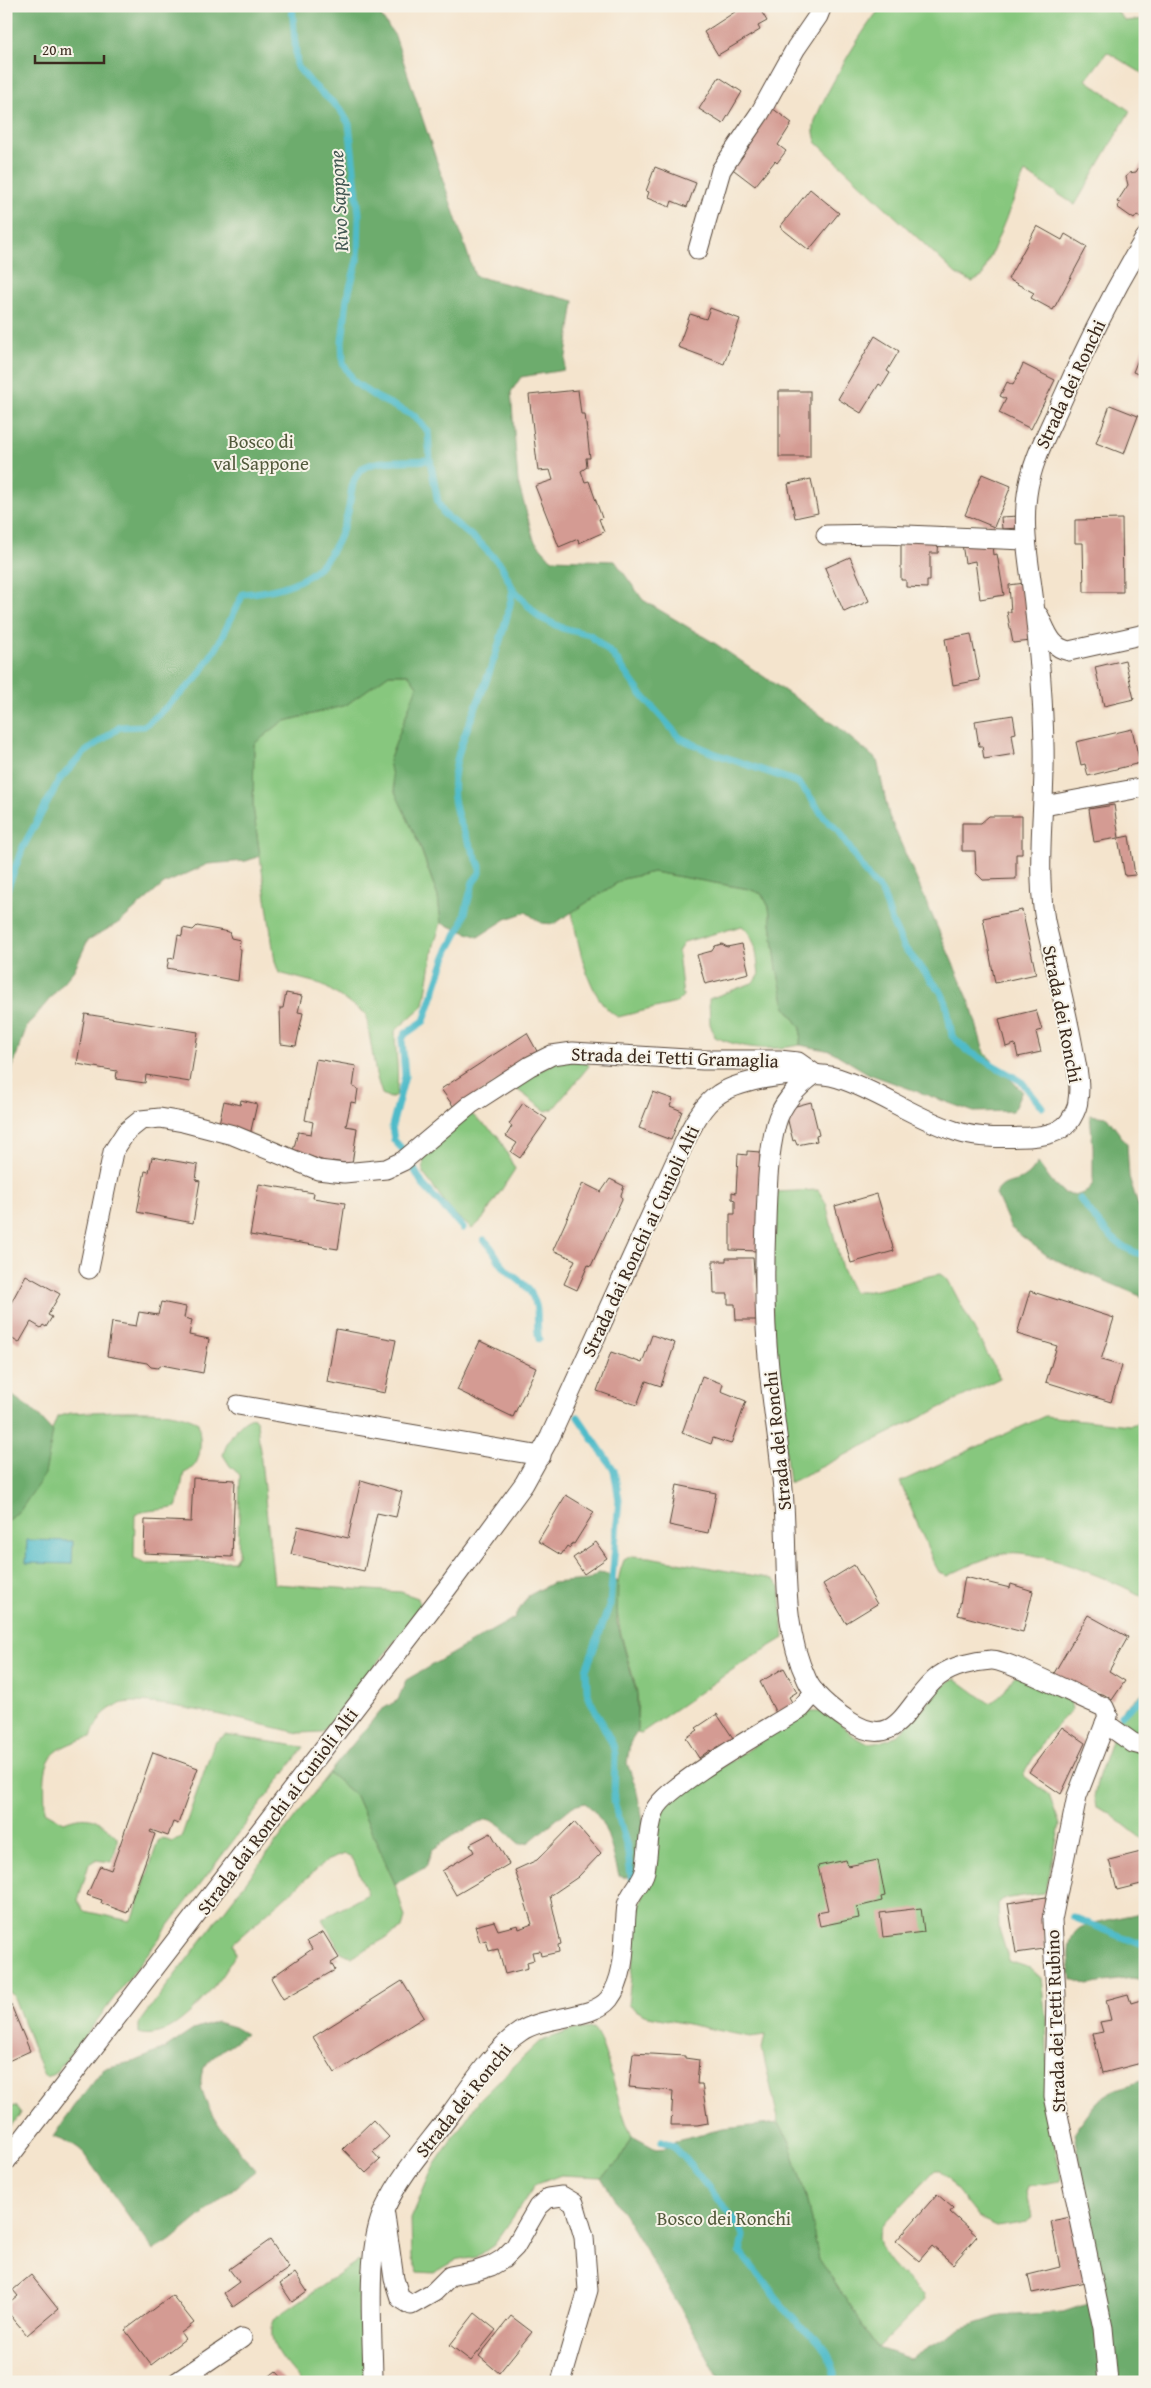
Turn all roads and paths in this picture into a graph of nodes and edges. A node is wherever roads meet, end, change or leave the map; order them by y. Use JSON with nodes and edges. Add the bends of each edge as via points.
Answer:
{"nodes":[{"id":1,"x":822,"y":6,"type":"edge"},
{"id":2,"x":1145,"y":238,"type":"edge"},
{"id":3,"x":698,"y":250,"type":"dead end"},
{"id":4,"x":826,"y":535,"type":"dead end"},
{"id":5,"x":1025,"y":540,"type":"junction"},
{"id":6,"x":1034,"y":606,"type":"junction"},
{"id":7,"x":1145,"y":634,"type":"edge"},
{"id":8,"x":1145,"y":787,"type":"edge"},
{"id":9,"x":1044,"y":806,"type":"junction"},
{"id":10,"x":815,"y":1074,"type":"junction"},
{"id":11,"x":89,"y":1269,"type":"dead end"},
{"id":12,"x":238,"y":1404,"type":"dead end"},
{"id":13,"x":540,"y":1456,"type":"junction"},
{"id":14,"x":815,"y":1692,"type":"junction"},
{"id":15,"x":1105,"y":1723,"type":"junction"},
{"id":16,"x":1145,"y":1746,"type":"edge"},
{"id":17,"x":6,"y":2161,"type":"edge"},
{"id":18,"x":384,"y":2209,"type":"junction"},
{"id":19,"x":242,"y":2338,"type":"dead end"},
{"id":20,"x":177,"y":2382,"type":"edge"},
{"id":21,"x":373,"y":2382,"type":"edge"},
{"id":22,"x":561,"y":2382,"type":"edge"},
{"id":23,"x":1108,"y":2382,"type":"edge"}],
"edges":[{"from":1,"to":3,"type":"street","via":[[760,113],[721,170]]},
{"from":2,"to":5,"type":"street","name":"Strada dei Ronchi","via":[[1098,324],[1034,459],[1027,494]]},
{"from":4,"to":5,"type":"street"},
{"from":5,"to":6,"type":"street","name":"Strada dei Ronchi"},
{"from":6,"to":7,"type":"street","name":"Strada dei Ronchi","via":[[1052,643],[1060,649],[1069,651]]},
{"from":6,"to":9,"type":"street","name":"Strada dei Ronchi","via":[[1044,746]]},
{"from":8,"to":9,"type":"street"},
{"from":9,"to":10,"type":"street","name":"Strada dei Ronchi","via":[[1042,896],[1046,930],[1067,1013],[1078,1078],[1078,1102],[1070,1122],[1049,1134],[1033,1137],[1001,1138],[959,1132],[901,1109],[856,1085]]},
{"from":10,"to":11,"type":"street","name":"Strada dei Tetti Gramaglia","via":[[798,1062],[779,1060],[562,1053],[543,1058],[471,1104],[408,1158],[386,1169],[352,1173],[318,1170],[225,1132],[160,1118],[141,1120],[126,1132],[113,1152]]},
{"from":10,"to":13,"type":"street","name":"Strada dai Ronchi ai Cunioli Alti","via":[[739,1085],[718,1094],[695,1121]]},
{"from":10,"to":14,"type":"street","name":"Strada dei Ronchi","via":[[795,1089],[777,1121],[769,1156],[764,1258],[765,1320],[784,1506],[788,1598],[797,1653],[807,1682]]},
{"from":12,"to":13,"type":"street"},
{"from":13,"to":17,"type":"street","name":"Strada dai Ronchi ai Cunioli Alti","via":[[524,1484],[448,1588]]},
{"from":14,"to":15,"type":"street","via":[[867,1732],[886,1732],[940,1676],[962,1666],[995,1659],[1104,1707],[1108,1716]]},
{"from":14,"to":18,"type":"street","name":"Strada dei Ronchi","via":[[801,1708],[682,1782],[662,1801],[655,1810],[644,1873],[628,1901],[617,1985],[608,2000],[597,2009],[520,2031],[507,2043],[422,2148]]},
{"from":15,"to":16,"type":"street","via":[[1133,1743]]},
{"from":15,"to":23,"type":"street","name":"Strada dei Tetti Rubino","via":[[1077,1796],[1052,1920],[1056,1995],[1054,2096],[1102,2328]]},
{"from":18,"to":21,"type":"street","name":"Strada dei Ronchi","via":[[376,2235],[373,2268]]},
{"from":18,"to":22,"type":"street","via":[[394,2279],[400,2298],[411,2305],[434,2292],[450,2276],[491,2266],[503,2259],[515,2247],[538,2207],[548,2198],[562,2196],[574,2203],[584,2237],[588,2290]]},
{"from":19,"to":20,"type":"street"}]}
